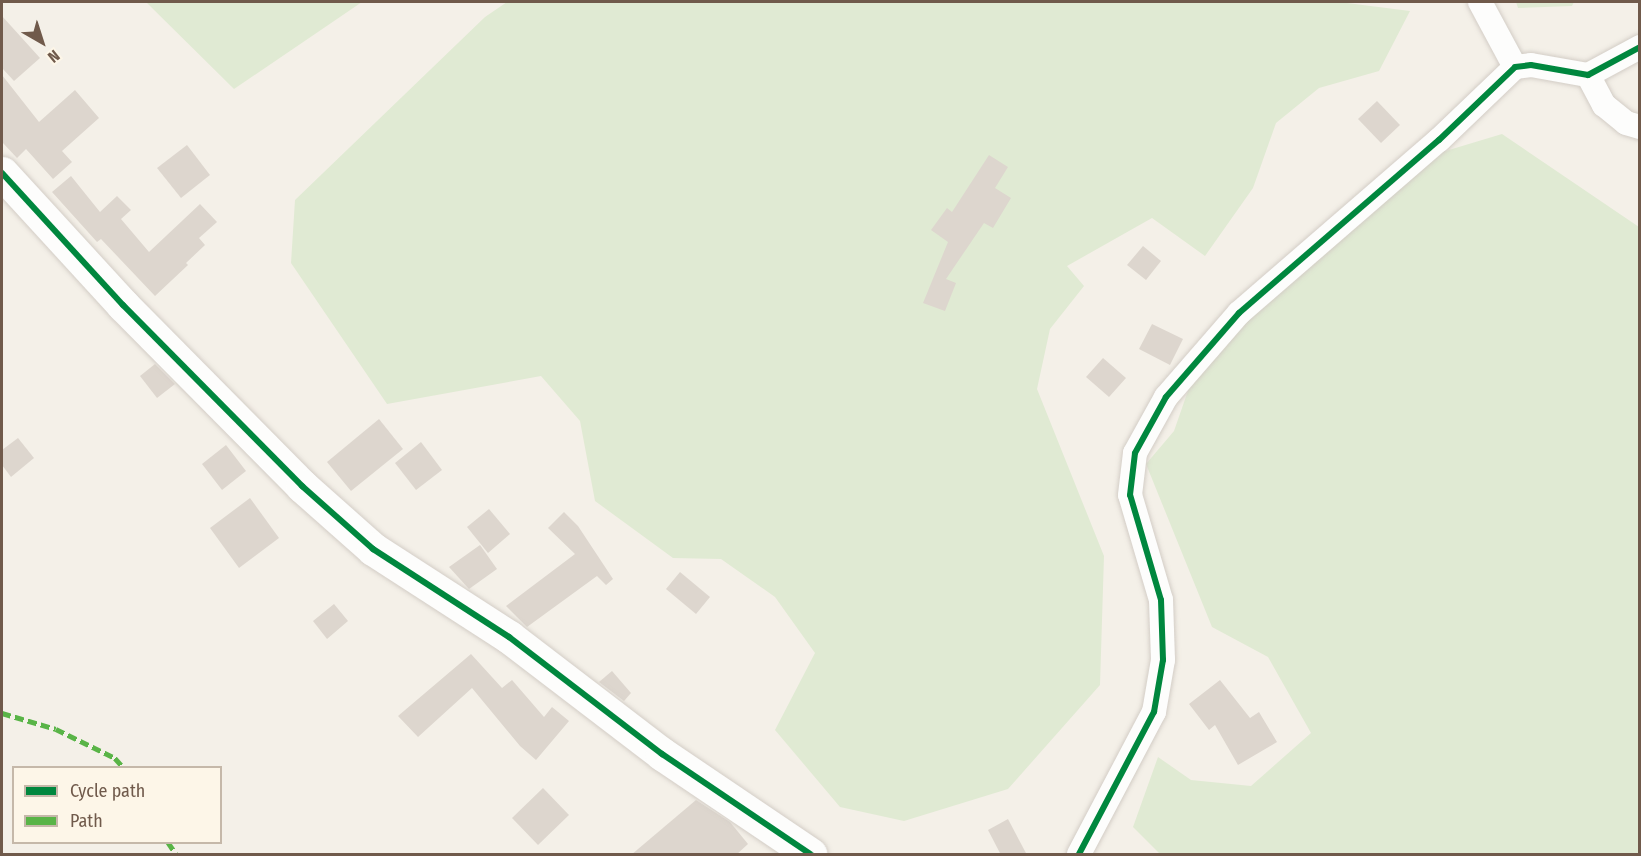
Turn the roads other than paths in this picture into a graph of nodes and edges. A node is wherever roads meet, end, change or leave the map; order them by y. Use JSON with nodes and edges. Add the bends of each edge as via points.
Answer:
{"nodes":[{"id":1,"x":1480,"y":2,"type":"edge"},
{"id":2,"x":1640,"y":46,"type":"edge"},
{"id":3,"x":1515,"y":68,"type":"junction"},
{"id":4,"x":1588,"y":75,"type":"junction"},
{"id":5,"x":1640,"y":127,"type":"edge"},
{"id":6,"x":2,"y":173,"type":"edge"},
{"id":7,"x":810,"y":855,"type":"edge"},
{"id":8,"x":1079,"y":855,"type":"edge"}],
"edges":[{"from":1,"to":3,"type":"street"},
{"from":2,"to":4,"type":"street"},
{"from":3,"to":4,"type":"street","via":[[1531,65]]},
{"from":3,"to":8,"type":"street","via":[[1439,140],[1239,313],[1166,397],[1136,453],[1130,495],[1161,600],[1163,660],[1154,712]]},
{"from":4,"to":5,"type":"street","via":[[1604,105],[1626,123]]},
{"from":6,"to":7,"type":"street","via":[[123,305],[302,486],[373,549],[509,637],[662,754]]}]}
